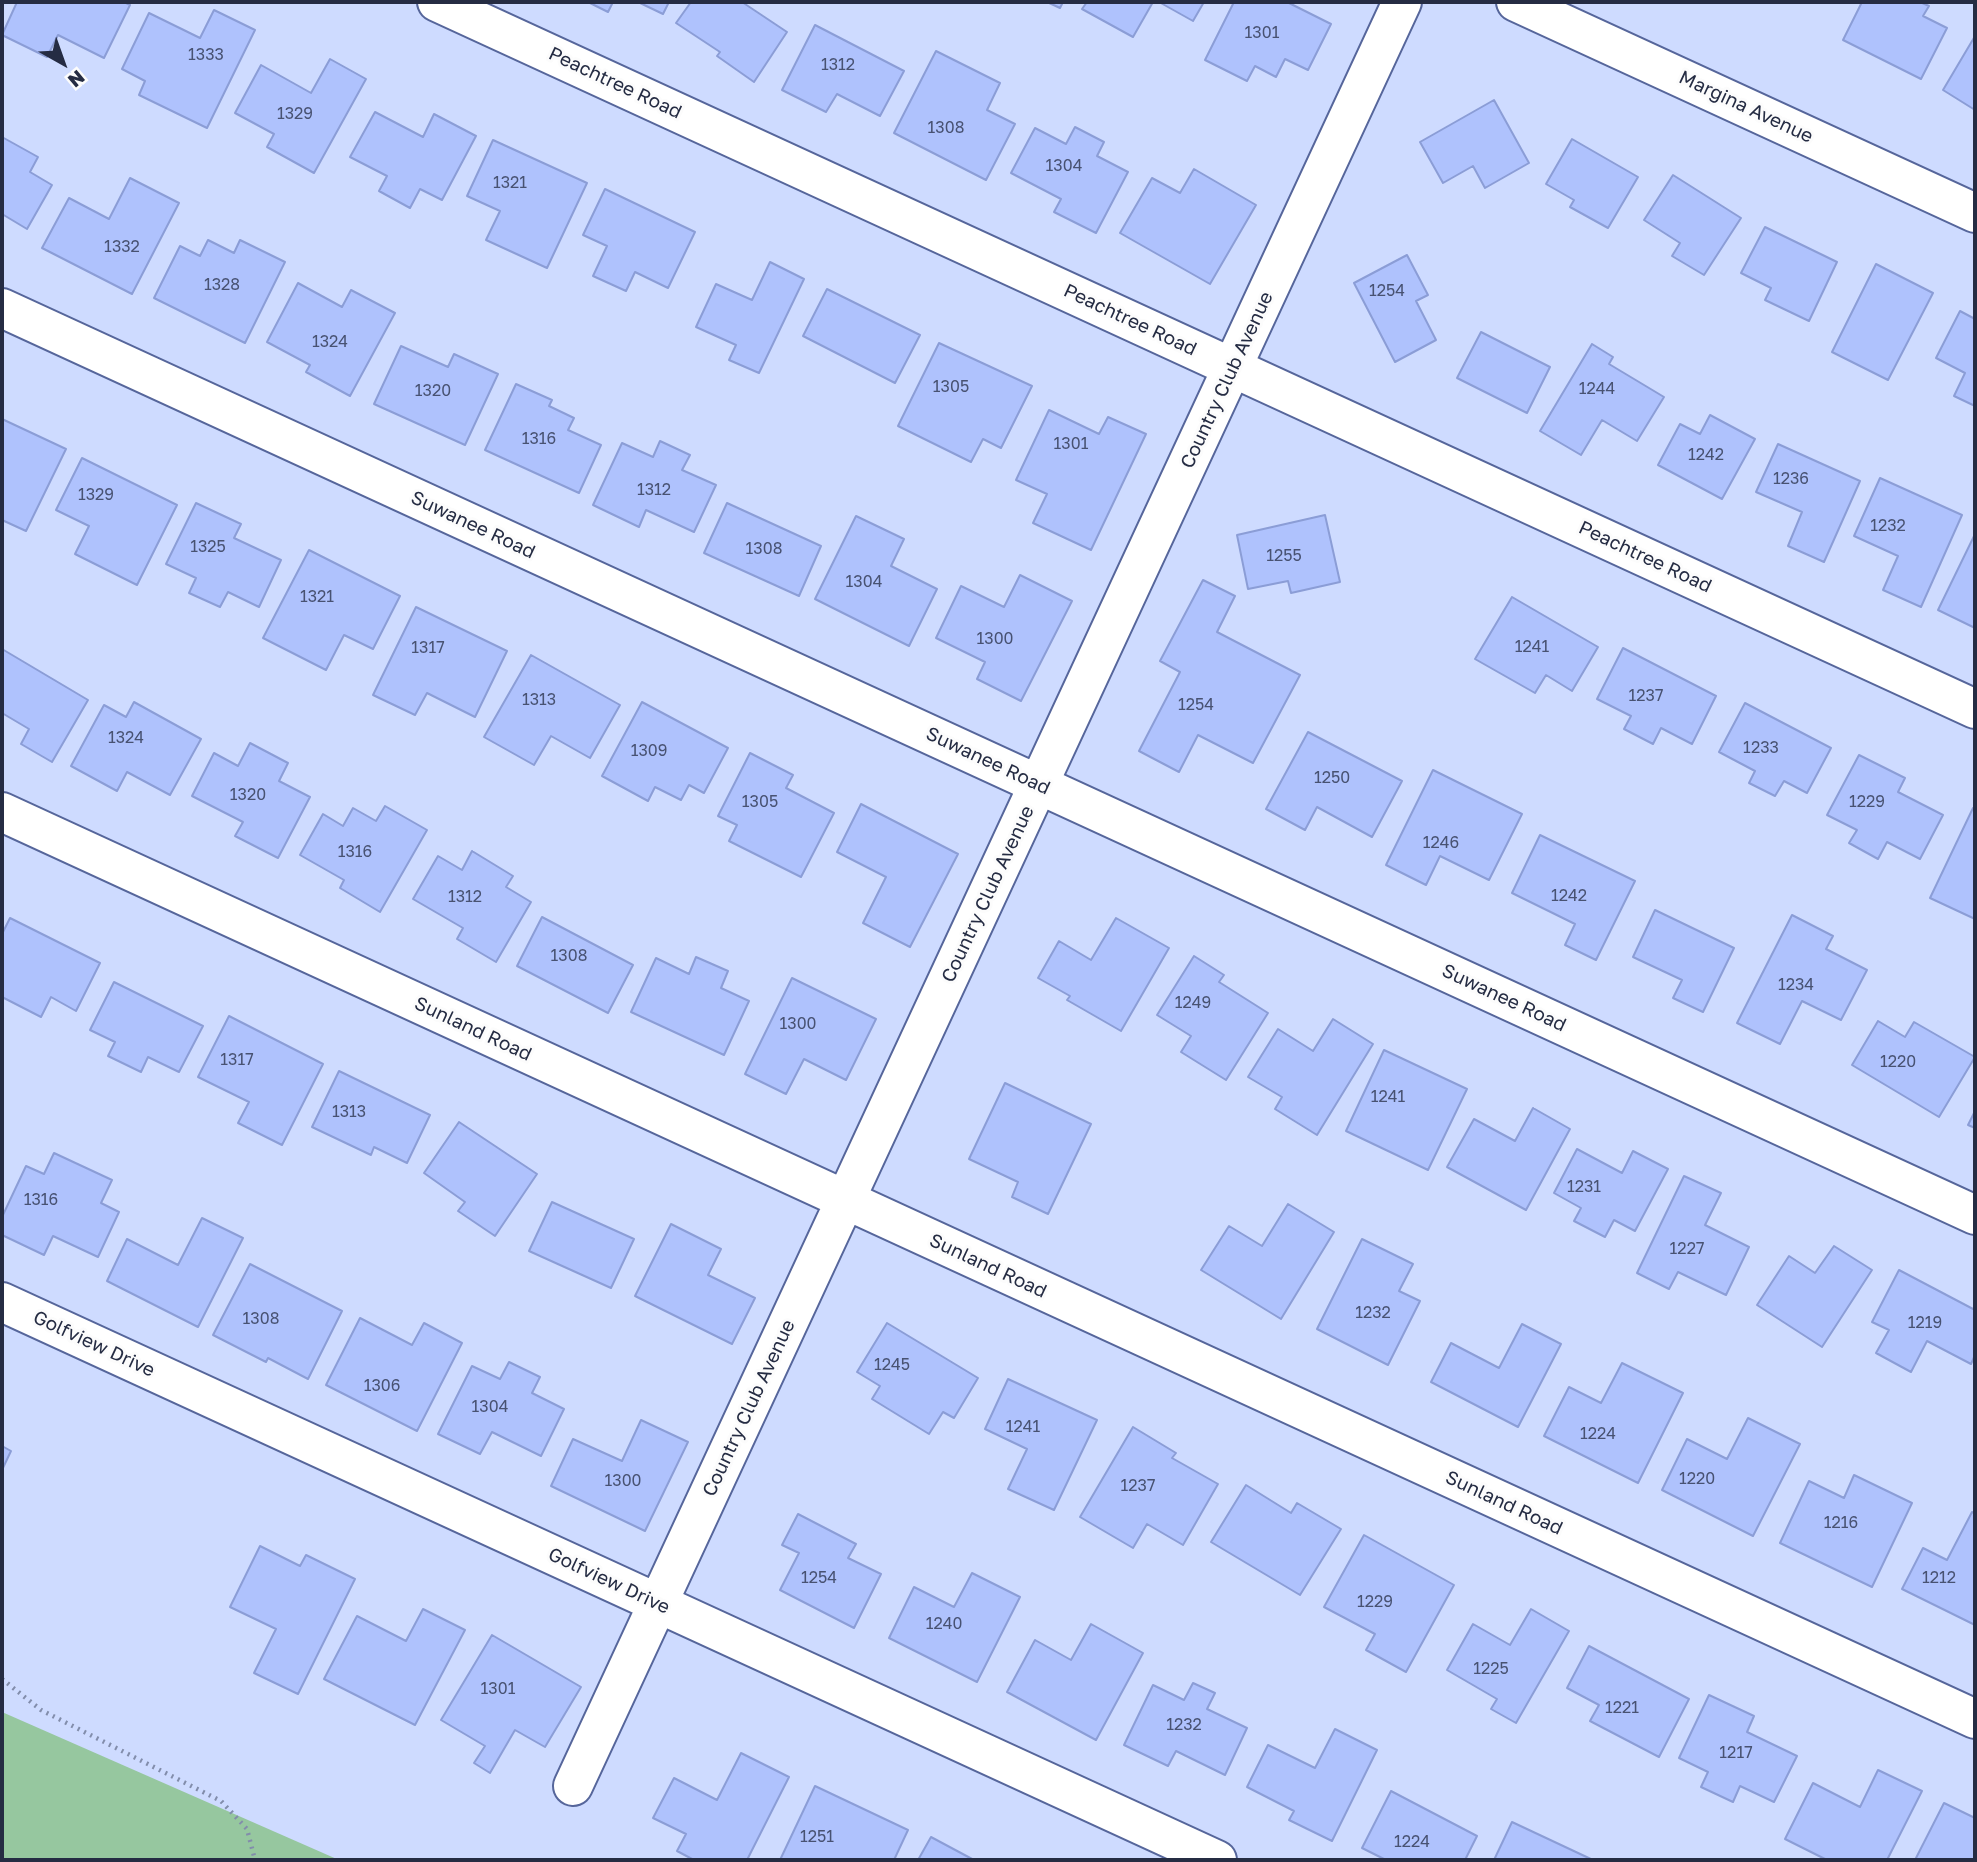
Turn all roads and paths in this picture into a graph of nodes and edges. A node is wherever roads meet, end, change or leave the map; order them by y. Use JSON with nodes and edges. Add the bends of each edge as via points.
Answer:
{"nodes":[{"id":1,"x":437,"y":2,"type":"edge"},
{"id":2,"x":1402,"y":2,"type":"edge"},
{"id":3,"x":1516,"y":2,"type":"edge"},
{"id":4,"x":1975,"y":213,"type":"edge"},
{"id":5,"x":2,"y":308,"type":"edge"},
{"id":6,"x":1233,"y":368,"type":"junction"},
{"id":7,"x":1975,"y":709,"type":"edge"},
{"id":8,"x":1038,"y":785,"type":"junction"},
{"id":9,"x":2,"y":812,"type":"edge"},
{"id":10,"x":845,"y":1200,"type":"junction"},
{"id":11,"x":1975,"y":1215,"type":"edge"},
{"id":12,"x":2,"y":1302,"type":"edge"},
{"id":13,"x":658,"y":1603,"type":"junction"},
{"id":14,"x":2,"y":1679,"type":"edge"},
{"id":15,"x":1975,"y":1719,"type":"edge"},
{"id":16,"x":573,"y":1786,"type":"dead end"},
{"id":17,"x":255,"y":1860,"type":"edge"},
{"id":18,"x":1217,"y":1860,"type":"edge"}],
"edges":[{"from":1,"to":6,"type":"street","name":"Peachtree Road"},
{"from":2,"to":6,"type":"street","name":"Country Club Avenue"},
{"from":3,"to":4,"type":"street","name":"Margina Avenue"},
{"from":5,"to":8,"type":"street","name":"Suwanee Road"},
{"from":6,"to":7,"type":"street","name":"Peachtree Road"},
{"from":6,"to":8,"type":"street","name":"Country Club Avenue"},
{"from":8,"to":10,"type":"street","name":"Country Club Avenue"},
{"from":8,"to":11,"type":"street","name":"Suwanee Road"},
{"from":9,"to":10,"type":"street","name":"Sunland Road"},
{"from":10,"to":13,"type":"street","name":"Country Club Avenue"},
{"from":10,"to":15,"type":"street","name":"Sunland Road"},
{"from":12,"to":13,"type":"street","name":"Golfview Drive"},
{"from":13,"to":16,"type":"street","name":"Country Club Avenue"},
{"from":13,"to":18,"type":"street","name":"Golfview Drive"},
{"from":14,"to":17,"type":"path","via":[[41,1710],[221,1801],[247,1829]]}]}
